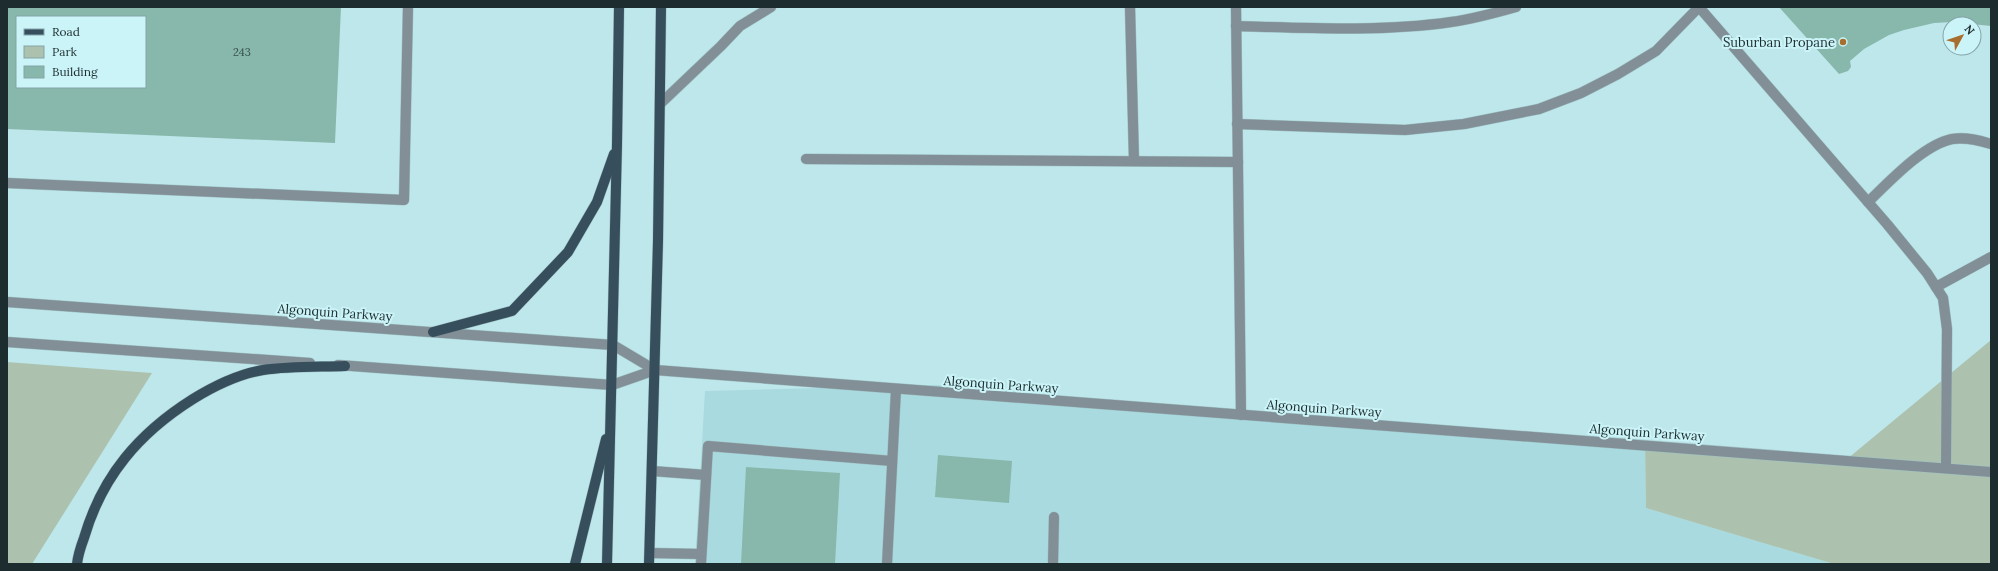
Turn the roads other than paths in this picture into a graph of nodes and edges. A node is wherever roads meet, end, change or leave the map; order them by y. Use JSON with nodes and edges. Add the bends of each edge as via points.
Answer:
{"nodes":[{"id":1,"x":408,"y":7,"type":"edge"},
{"id":2,"x":619,"y":7,"type":"edge"},
{"id":3,"x":661,"y":7,"type":"edge"},
{"id":4,"x":771,"y":7,"type":"edge"},
{"id":5,"x":1130,"y":7,"type":"edge"},
{"id":6,"x":1236,"y":7,"type":"edge"},
{"id":7,"x":1516,"y":7,"type":"edge"},
{"id":8,"x":1699,"y":7,"type":"edge"},
{"id":9,"x":1236,"y":26,"type":"junction"},
{"id":10,"x":660,"y":104,"type":"junction"},
{"id":11,"x":1237,"y":124,"type":"junction"},
{"id":12,"x":617,"y":144,"type":"junction"},
{"id":13,"x":1991,"y":144,"type":"edge"},
{"id":14,"x":806,"y":159,"type":"dead end"},
{"id":15,"x":1134,"y":161,"type":"junction"},
{"id":16,"x":1238,"y":162,"type":"junction"},
{"id":17,"x":7,"y":183,"type":"edge"},
{"id":18,"x":1868,"y":202,"type":"junction"},
{"id":19,"x":1991,"y":257,"type":"edge"},
{"id":20,"x":1936,"y":287,"type":"junction"},
{"id":21,"x":7,"y":302,"type":"edge"},
{"id":22,"x":433,"y":332,"type":"junction"},
{"id":23,"x":7,"y":342,"type":"edge"},
{"id":24,"x":613,"y":345,"type":"junction"},
{"id":25,"x":345,"y":366,"type":"junction"},
{"id":26,"x":655,"y":370,"type":"junction"},
{"id":27,"x":612,"y":385,"type":"junction"},
{"id":28,"x":896,"y":389,"type":"junction"},
{"id":29,"x":1241,"y":415,"type":"junction"},
{"id":30,"x":611,"y":420,"type":"junction"},
{"id":31,"x":892,"y":461,"type":"junction"},
{"id":32,"x":1946,"y":468,"type":"junction"},
{"id":33,"x":652,"y":471,"type":"junction"},
{"id":34,"x":1991,"y":472,"type":"edge"},
{"id":35,"x":706,"y":475,"type":"junction"},
{"id":36,"x":1054,"y":517,"type":"dead end"},
{"id":37,"x":650,"y":553,"type":"junction"},
{"id":38,"x":701,"y":559,"type":"edge"},
{"id":39,"x":77,"y":564,"type":"edge"},
{"id":40,"x":574,"y":564,"type":"edge"},
{"id":41,"x":607,"y":564,"type":"edge"},
{"id":42,"x":649,"y":564,"type":"edge"},
{"id":43,"x":887,"y":564,"type":"edge"},
{"id":44,"x":1053,"y":564,"type":"edge"}],
"edges":[{"from":1,"to":17,"type":"street","via":[[404,200]]},
{"from":2,"to":12,"type":"main road"},
{"from":3,"to":10,"type":"main road"},
{"from":4,"to":10,"type":"street","via":[[740,26]]},
{"from":5,"to":15,"type":"street"},
{"from":6,"to":9,"type":"street"},
{"from":7,"to":9,"type":"street","via":[[1451,22],[1415,25],[1332,28]]},
{"from":8,"to":11,"type":"street","via":[[1656,51],[1581,93],[1539,109],[1464,124],[1405,130]]},
{"from":8,"to":18,"type":"street"},
{"from":9,"to":11,"type":"street"},
{"from":10,"to":26,"type":"main road"},
{"from":11,"to":16,"type":"street"},
{"from":12,"to":22,"type":"main road","via":[[597,202],[568,252],[512,312]]},
{"from":12,"to":24,"type":"main road"},
{"from":13,"to":18,"type":"street","via":[[1972,138],[1951,140],[1930,148]]},
{"from":14,"to":15,"type":"street"},
{"from":15,"to":16,"type":"street"},
{"from":16,"to":29,"type":"street"},
{"from":18,"to":20,"type":"street"},
{"from":19,"to":20,"type":"street"},
{"from":20,"to":32,"type":"street","via":[[1943,298],[1947,329]]},
{"from":21,"to":22,"type":"street","name":"Algonquin Parkway"},
{"from":22,"to":24,"type":"street","name":"Algonquin Parkway"},
{"from":23,"to":25,"type":"street","name":"Algonquin Parkway"},
{"from":24,"to":26,"type":"street","name":"Algonquin Parkway"},
{"from":24,"to":27,"type":"main road"},
{"from":25,"to":27,"type":"street","name":"Algonquin Parkway"},
{"from":25,"to":39,"type":"main road","via":[[263,370],[226,381],[168,414],[136,444],[109,478],[90,518]]},
{"from":26,"to":27,"type":"street","name":"Algonquin Parkway"},
{"from":26,"to":28,"type":"street","name":"Algonquin Parkway"},
{"from":26,"to":33,"type":"main road"},
{"from":27,"to":30,"type":"main road"},
{"from":28,"to":29,"type":"street","name":"Algonquin Parkway"},
{"from":28,"to":31,"type":"street"},
{"from":29,"to":32,"type":"street","name":"Algonquin Parkway"},
{"from":30,"to":40,"type":"main road"},
{"from":30,"to":41,"type":"main road"},
{"from":31,"to":35,"type":"street","via":[[708,446]]},
{"from":31,"to":43,"type":"street"},
{"from":32,"to":34,"type":"street","name":"Algonquin Parkway"},
{"from":33,"to":35,"type":"street"},
{"from":33,"to":37,"type":"main road"},
{"from":35,"to":38,"type":"street"},
{"from":36,"to":44,"type":"street"},
{"from":37,"to":38,"type":"street"},
{"from":37,"to":42,"type":"main road"}]}
